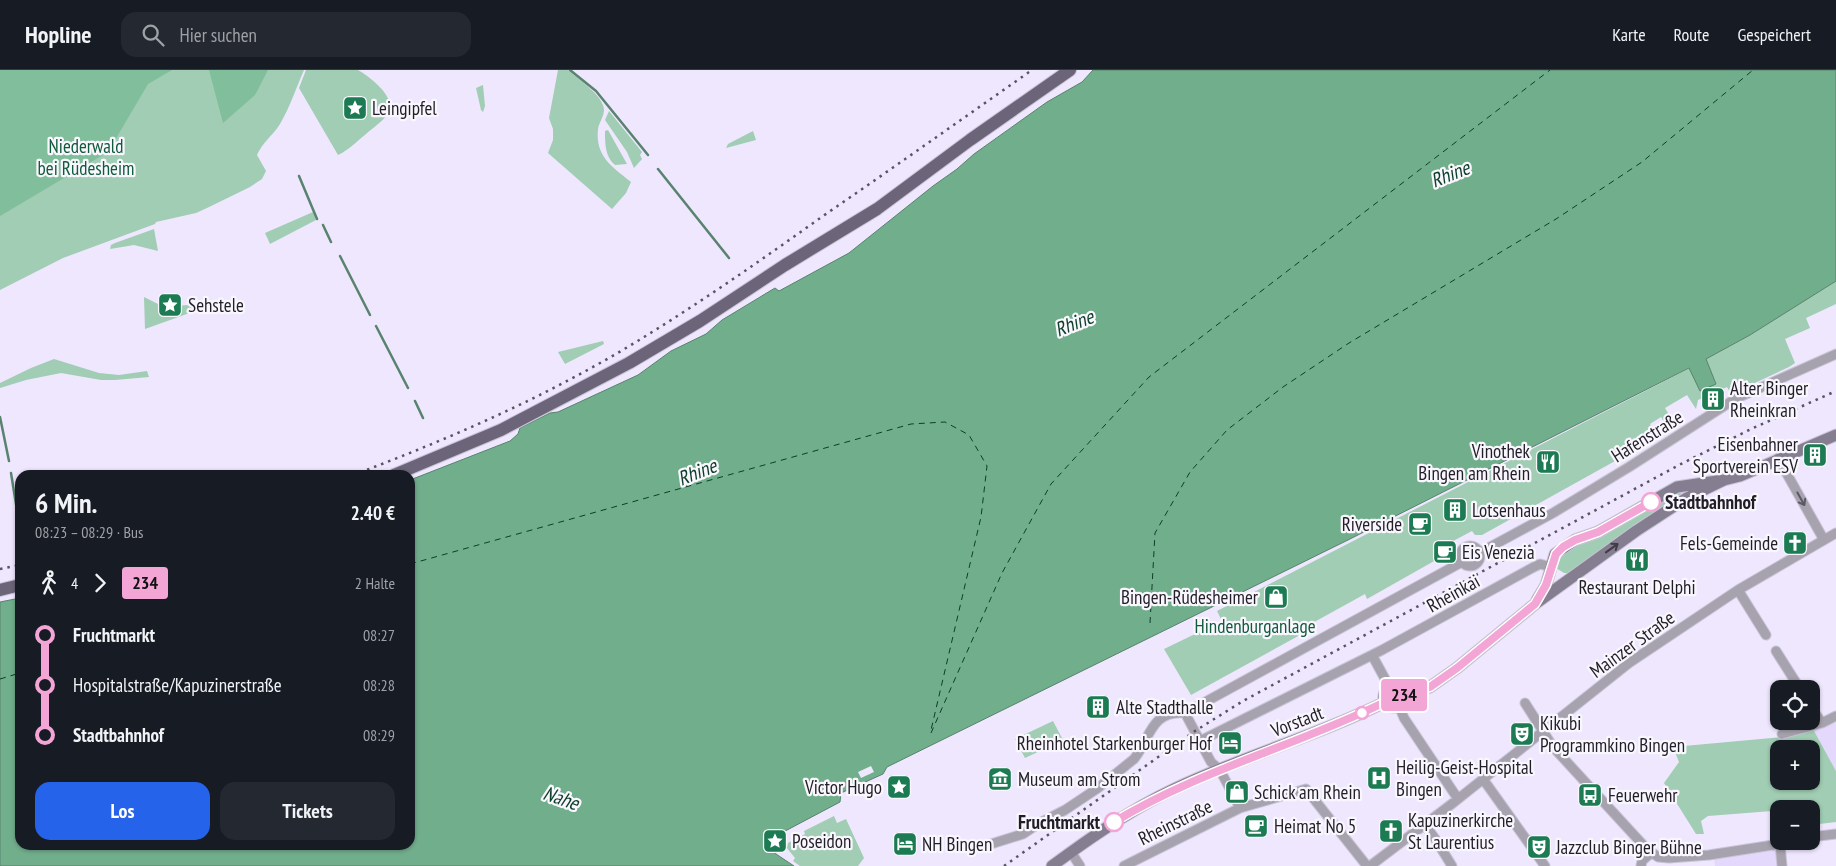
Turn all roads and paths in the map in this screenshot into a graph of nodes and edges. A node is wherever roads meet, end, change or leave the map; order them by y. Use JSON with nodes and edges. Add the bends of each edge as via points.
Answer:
{"nodes":[{"id":1,"x":1070,"y":70,"type":"edge"},
{"id":2,"x":1836,"y":354,"type":"edge"},
{"id":3,"x":1836,"y":435,"type":"edge"},
{"id":4,"x":1778,"y":458,"type":"junction"},
{"id":5,"x":406,"y":470,"type":"edge"},
{"id":6,"x":1724,"y":480,"type":"junction"},
{"id":7,"x":1677,"y":487,"type":"junction"},
{"id":8,"x":1685,"y":499,"type":"junction"},
{"id":9,"x":1836,"y":533,"type":"edge"},
{"id":10,"x":1824,"y":540,"type":"junction"},
{"id":11,"x":1479,"y":553,"type":"junction"},
{"id":12,"x":1462,"y":562,"type":"junction"},
{"id":13,"x":1551,"y":567,"type":"junction"},
{"id":14,"x":1572,"y":577,"type":"junction"},
{"id":15,"x":15,"y":587,"type":"edge"},
{"id":16,"x":0,"y":590,"type":"edge"},
{"id":17,"x":1738,"y":590,"type":"junction"},
{"id":18,"x":1535,"y":604,"type":"junction"},
{"id":19,"x":1766,"y":635,"type":"dead end"},
{"id":20,"x":1776,"y":651,"type":"dead end"},
{"id":21,"x":1372,"y":655,"type":"junction"},
{"id":22,"x":1794,"y":680,"type":"edge"},
{"id":23,"x":1390,"y":688,"type":"junction"},
{"id":24,"x":1404,"y":695,"type":"junction"},
{"id":25,"x":1385,"y":702,"type":"junction"},
{"id":26,"x":1525,"y":703,"type":"dead end"},
{"id":27,"x":1399,"y":706,"type":"junction"},
{"id":28,"x":1185,"y":713,"type":"junction"},
{"id":29,"x":1836,"y":716,"type":"edge"},
{"id":30,"x":1820,"y":720,"type":"edge"},
{"id":31,"x":1822,"y":723,"type":"junction"},
{"id":32,"x":1544,"y":730,"type":"junction"},
{"id":33,"x":1782,"y":734,"type":"dead end"},
{"id":34,"x":1200,"y":741,"type":"junction"},
{"id":35,"x":1220,"y":770,"type":"junction"},
{"id":36,"x":1483,"y":779,"type":"junction"},
{"id":37,"x":1458,"y":799,"type":"junction"},
{"id":38,"x":1240,"y":808,"type":"junction"},
{"id":39,"x":1425,"y":825,"type":"junction"},
{"id":40,"x":1836,"y":834,"type":"edge"},
{"id":41,"x":1820,"y":836,"type":"edge"},
{"id":42,"x":991,"y":844,"type":"dead end"},
{"id":43,"x":1770,"y":845,"type":"edge"},
{"id":44,"x":1783,"y":850,"type":"edge"},
{"id":45,"x":1071,"y":852,"type":"junction"},
{"id":46,"x":1650,"y":853,"type":"junction"},
{"id":47,"x":1060,"y":864,"type":"edge"},
{"id":48,"x":1451,"y":865,"type":"edge"},
{"id":49,"x":1080,"y":866,"type":"edge"},
{"id":50,"x":1124,"y":866,"type":"edge"},
{"id":51,"x":1369,"y":866,"type":"edge"},
{"id":52,"x":1545,"y":866,"type":"edge"},
{"id":53,"x":1641,"y":866,"type":"edge"},
{"id":54,"x":1782,"y":866,"type":"edge"}],
"edges":[{"from":1,"to":5,"type":"main road","via":[[877,209],[629,363],[501,430]]},
{"from":2,"to":11,"type":"street","name":"Hafenstraße","via":[[1735,400],[1553,513]]},
{"from":3,"to":4,"type":"main road"},
{"from":4,"to":6,"type":"main road"},
{"from":4,"to":10,"type":"street","one_way":true},
{"from":6,"to":7,"type":"main road"},
{"from":6,"to":8,"type":"main road"},
{"from":7,"to":8,"type":"main road","via":[[1686,493]]},
{"from":7,"to":13,"type":"main road","via":[[1598,532],[1563,547]]},
{"from":14,"to":8,"type":"main road","one_way":true},
{"from":9,"to":10,"type":"street","name":"Mainzer Straße"},
{"from":10,"to":17,"type":"street","name":"Mainzer Straße"},
{"from":11,"to":12,"type":"street","name":"Hafenstraße","via":[[1476,564],[1467,566]]},
{"from":11,"to":12,"type":"street","name":"Hafenstraße","via":[[1472,547],[1466,548],[1461,554]]},
{"from":12,"to":28,"type":"street"},
{"from":13,"to":14,"type":"main road","via":[[1556,577]]},
{"from":13,"to":18,"type":"main road","via":[[1546,585]]},
{"from":13,"to":21,"type":"street","name":"Rheinkai","via":[[1540,564]]},
{"from":14,"to":18,"type":"main road"},
{"from":15,"to":16,"type":"main road"},
{"from":17,"to":19,"type":"street"},
{"from":17,"to":32,"type":"street","name":"Mainzer Straße","via":[[1629,663]]},
{"from":18,"to":24,"type":"main road","via":[[1430,687]]},
{"from":20,"to":22,"type":"street"},
{"from":21,"to":23,"type":"street"},
{"from":21,"to":34,"type":"street","name":"Rheinkai"},
{"from":23,"to":24,"type":"main road","via":[[1398,688]]},
{"from":23,"to":25,"type":"main road"},
{"from":24,"to":27,"type":"main road"},
{"from":25,"to":27,"type":"main road"},
{"from":25,"to":35,"type":"main road","name":"Vorstadt"},
{"from":26,"to":32,"type":"street"},
{"from":27,"to":37,"type":"street"},
{"from":28,"to":34,"type":"street"},
{"from":28,"to":42,"type":"street","via":[[1169,714],[1157,723],[1147,734],[1134,759],[1082,799],[1023,834]]},
{"from":29,"to":31,"type":"street"},
{"from":30,"to":31,"type":"street"},
{"from":31,"to":33,"type":"street"},
{"from":32,"to":36,"type":"street","name":"Mainzer Straße"},
{"from":32,"to":46,"type":"street","via":[[1554,747]]},
{"from":34,"to":35,"type":"street","via":[[1211,762]]},
{"from":35,"to":38,"type":"street"},
{"from":35,"to":45,"type":"main road","via":[[1139,807]]},
{"from":36,"to":37,"type":"street","name":"Mainzer Straße"},
{"from":36,"to":52,"type":"street"},
{"from":37,"to":39,"type":"street","name":"Mainzer Straße"},
{"from":38,"to":50,"type":"street","name":"Rheinstraße"},
{"from":38,"to":51,"type":"street","name":"Rheinstraße","via":[[1306,789]]},
{"from":39,"to":48,"type":"street"},
{"from":39,"to":51,"type":"street","name":"Mainzer Straße"},
{"from":40,"to":41,"type":"street"},
{"from":43,"to":46,"type":"street","via":[[1670,858]]},
{"from":44,"to":54,"type":"street"},
{"from":45,"to":47,"type":"main road"},
{"from":45,"to":49,"type":"street"},
{"from":46,"to":53,"type":"street"}]}
